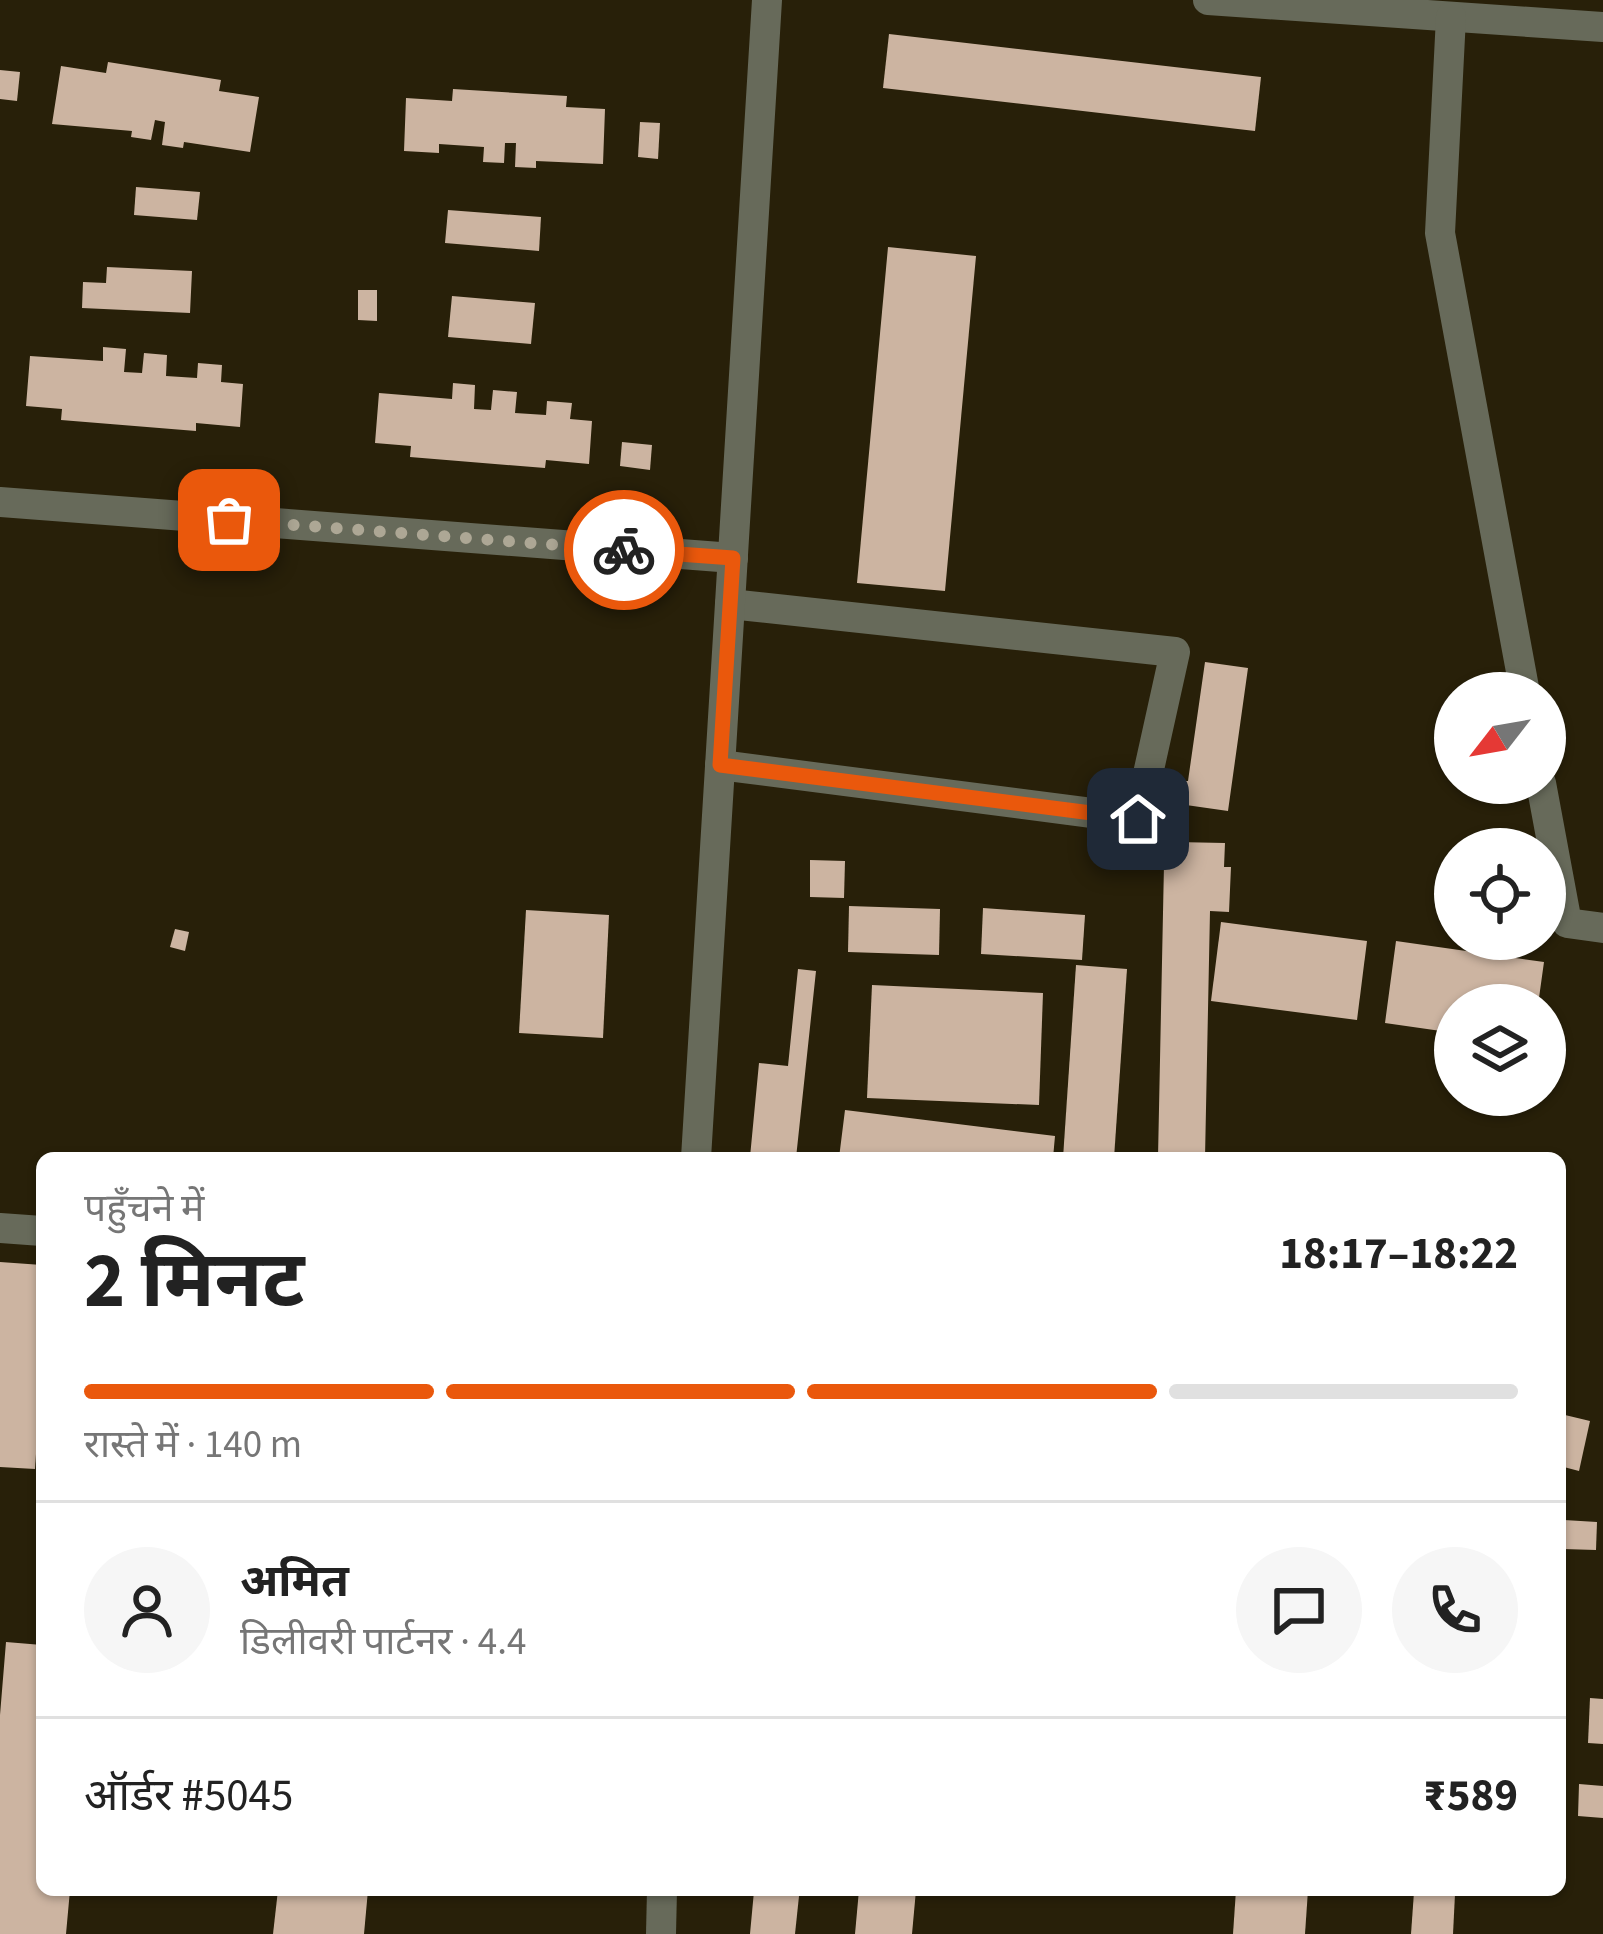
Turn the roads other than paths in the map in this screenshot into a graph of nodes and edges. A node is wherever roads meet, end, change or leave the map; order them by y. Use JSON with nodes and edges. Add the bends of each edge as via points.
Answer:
{"nodes":[{"id":1,"x":767,"y":0,"type":"edge"},
{"id":2,"x":1208,"y":0,"type":"edge"},
{"id":3,"x":1451,"y":17,"type":"junction"},
{"id":4,"x":1603,"y":28,"type":"edge"},
{"id":5,"x":0,"y":502,"type":"edge"},
{"id":6,"x":733,"y":558,"type":"junction"},
{"id":7,"x":730,"y":604,"type":"junction"},
{"id":8,"x":1521,"y":672,"type":"edge"},
{"id":9,"x":720,"y":765,"type":"junction"},
{"id":10,"x":1545,"y":804,"type":"edge"},
{"id":11,"x":1603,"y":928,"type":"edge"},
{"id":12,"x":696,"y":1152,"type":"edge"},
{"id":13,"x":0,"y":1228,"type":"edge"},
{"id":14,"x":36,"y":1231,"type":"edge"},
{"id":15,"x":662,"y":1896,"type":"edge"},
{"id":16,"x":661,"y":1934,"type":"edge"}],
"edges":[{"from":1,"to":6,"type":"street"},
{"from":2,"to":3,"type":"street"},
{"from":3,"to":4,"type":"street"},
{"from":3,"to":8,"type":"street","via":[[1440,233]]},
{"from":5,"to":6,"type":"street"},
{"from":6,"to":7,"type":"street"},
{"from":7,"to":9,"type":"street"},
{"from":7,"to":9,"type":"street","via":[[1175,652],[1138,819]]},
{"from":9,"to":12,"type":"street"},
{"from":10,"to":11,"type":"street","via":[[1567,923]]},
{"from":13,"to":14,"type":"street"},
{"from":15,"to":16,"type":"street"}]}
